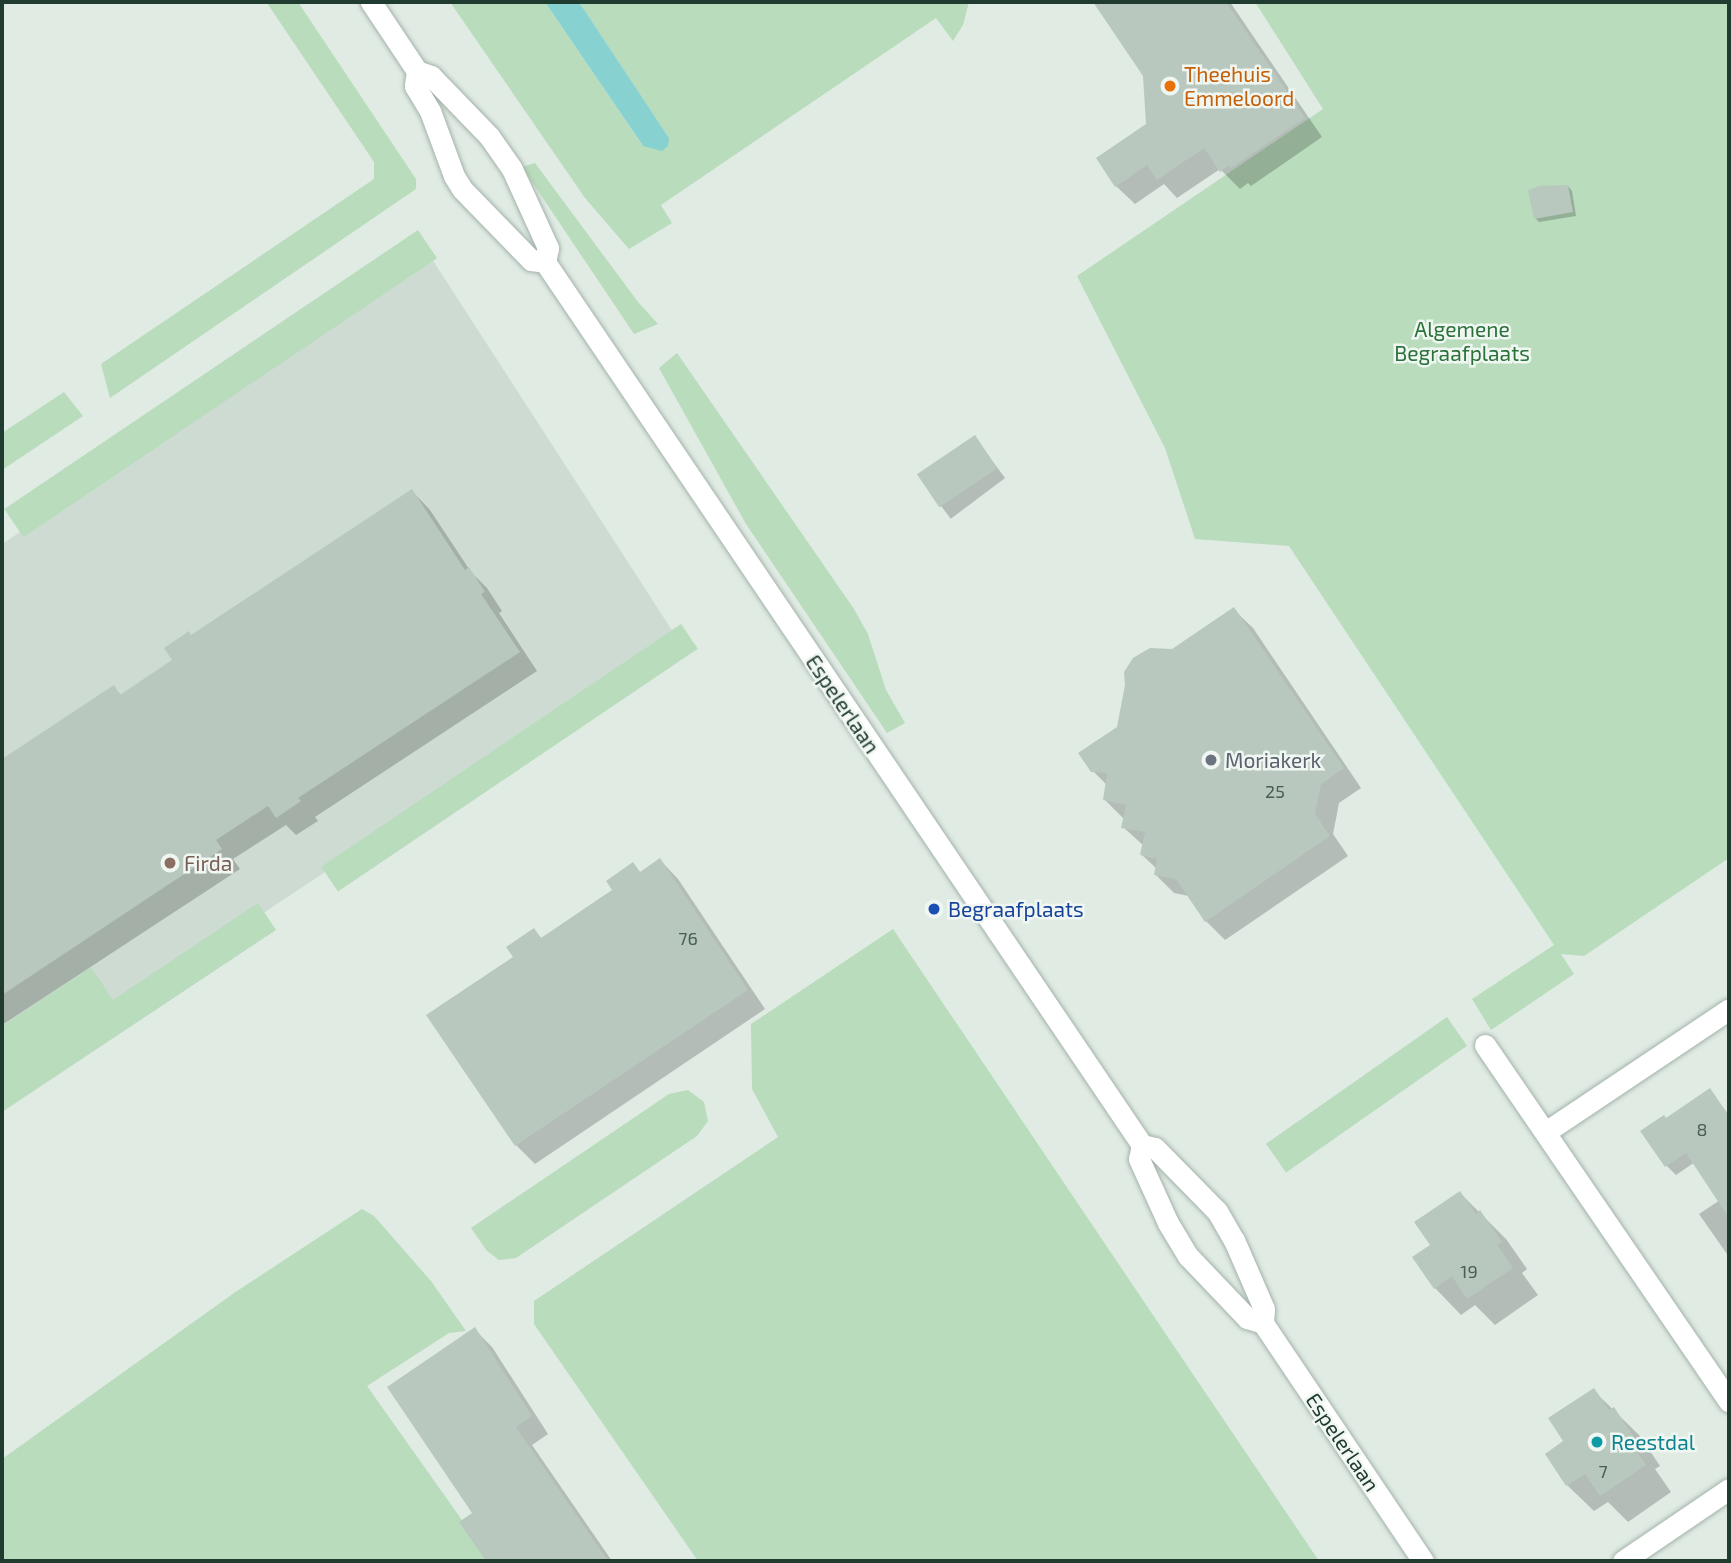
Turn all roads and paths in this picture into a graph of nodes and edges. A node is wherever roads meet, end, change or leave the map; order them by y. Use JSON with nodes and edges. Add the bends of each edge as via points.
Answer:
{"nodes":[{"id":1,"x":371,"y":2,"type":"edge"},
{"id":2,"x":417,"y":71,"type":"junction"},
{"id":3,"x":545,"y":262,"type":"junction"},
{"id":4,"x":1729,"y":1009,"type":"edge"},
{"id":5,"x":1485,"y":1045,"type":"dead end"},
{"id":6,"x":1547,"y":1131,"type":"junction"},
{"id":7,"x":1142,"y":1145,"type":"junction"},
{"id":8,"x":1263,"y":1323,"type":"junction"},
{"id":9,"x":1729,"y":1401,"type":"edge"},
{"id":10,"x":1729,"y":1489,"type":"edge"},
{"id":11,"x":1423,"y":1561,"type":"edge"},
{"id":12,"x":1623,"y":1561,"type":"edge"}],
"edges":[{"from":1,"to":2,"type":"main road","name":"Espelerlaan"},
{"from":2,"to":3,"type":"main road","name":"Espelerlaan","via":[[431,76],[489,136],[512,169],[548,248]]},
{"from":2,"to":3,"type":"main road","name":"Espelerlaan","via":[[415,86],[462,189],[531,260]]},
{"from":3,"to":7,"type":"main road","name":"Espelerlaan"},
{"from":4,"to":6,"type":"main road"},
{"from":5,"to":6,"type":"main road"},
{"from":6,"to":9,"type":"main road"},
{"from":7,"to":8,"type":"main road","name":"Espelerlaan","via":[[1155,1148],[1217,1212],[1264,1309]]},
{"from":7,"to":8,"type":"main road","name":"Espelerlaan","via":[[1139,1159],[1188,1255],[1247,1318]]},
{"from":8,"to":11,"type":"main road","name":"Espelerlaan"},
{"from":10,"to":12,"type":"main road"}]}
